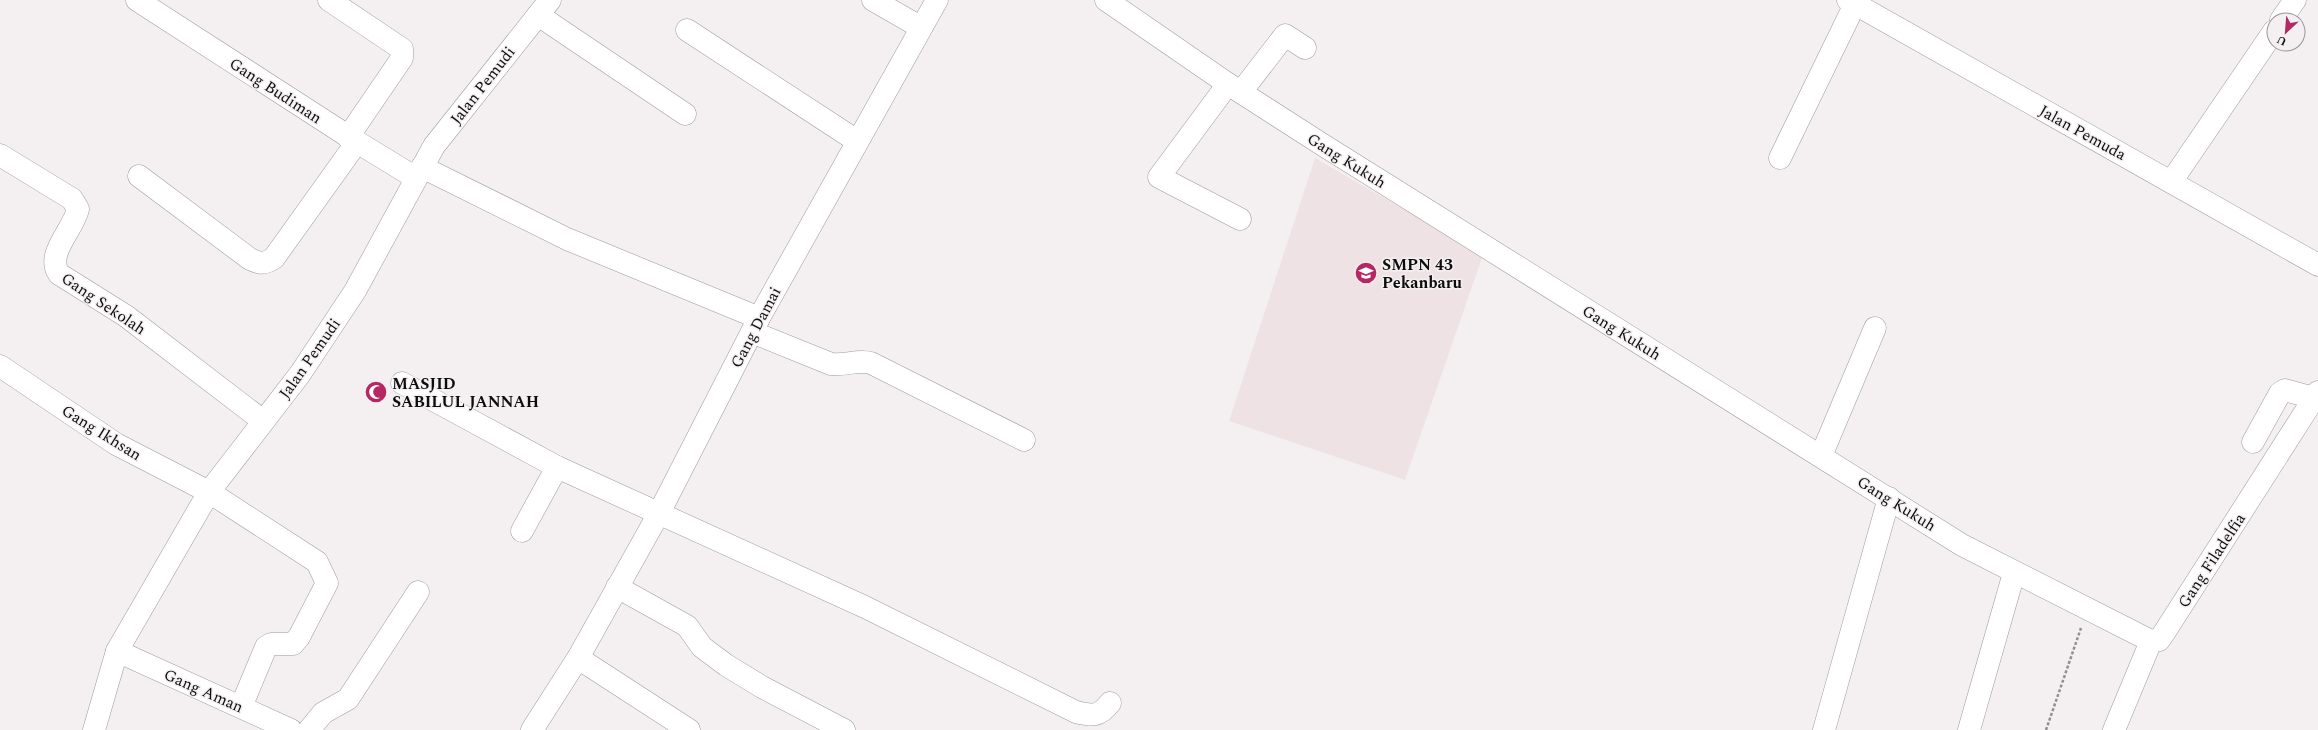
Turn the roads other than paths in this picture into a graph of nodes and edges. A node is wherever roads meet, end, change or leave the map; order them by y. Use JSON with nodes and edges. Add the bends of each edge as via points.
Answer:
{"nodes":[{"id":1,"x":137,"y":0,"type":"edge"},
{"id":2,"x":330,"y":0,"type":"edge"},
{"id":3,"x":873,"y":0,"type":"edge"},
{"id":4,"x":937,"y":0,"type":"edge"},
{"id":5,"x":1106,"y":0,"type":"edge"},
{"id":6,"x":2295,"y":0,"type":"edge"},
{"id":7,"x":1853,"y":1,"type":"edge"},
{"id":8,"x":544,"y":8,"type":"edge"},
{"id":9,"x":2287,"y":12,"type":"edge"},
{"id":10,"x":920,"y":26,"type":"junction"},
{"id":11,"x":687,"y":30,"type":"dead end"},
{"id":12,"x":2266,"y":43,"type":"edge"},
{"id":13,"x":1305,"y":48,"type":"dead end"},
{"id":14,"x":1235,"y":88,"type":"junction"},
{"id":15,"x":685,"y":114,"type":"dead end"},
{"id":16,"x":352,"y":140,"type":"junction"},
{"id":17,"x":857,"y":141,"type":"junction"},
{"id":18,"x":0,"y":155,"type":"edge"},
{"id":19,"x":1780,"y":158,"type":"dead end"},
{"id":20,"x":419,"y":173,"type":"junction"},
{"id":21,"x":139,"y":176,"type":"dead end"},
{"id":22,"x":2171,"y":182,"type":"junction"},
{"id":23,"x":1240,"y":219,"type":"dead end"},
{"id":24,"x":2317,"y":261,"type":"edge"},
{"id":25,"x":755,"y":325,"type":"junction"},
{"id":26,"x":1875,"y":328,"type":"dead end"},
{"id":27,"x":0,"y":366,"type":"edge"},
{"id":28,"x":402,"y":383,"type":"dead end"},
{"id":29,"x":2316,"y":395,"type":"edge"},
{"id":30,"x":263,"y":421,"type":"junction"},
{"id":31,"x":1024,"y":440,"type":"dead end"},
{"id":32,"x":2253,"y":442,"type":"dead end"},
{"id":33,"x":1821,"y":456,"type":"junction"},
{"id":34,"x":557,"y":468,"type":"junction"},
{"id":35,"x":208,"y":492,"type":"junction"},
{"id":36,"x":1889,"y":498,"type":"junction"},
{"id":37,"x":658,"y":515,"type":"junction"},
{"id":38,"x":522,"y":531,"type":"dead end"},
{"id":39,"x":2014,"y":573,"type":"junction"},
{"id":40,"x":617,"y":587,"type":"junction"},
{"id":41,"x":418,"y":592,"type":"dead end"},
{"id":42,"x":2151,"y":641,"type":"junction"},
{"id":43,"x":117,"y":651,"type":"junction"},
{"id":44,"x":578,"y":658,"type":"junction"},
{"id":45,"x":1110,"y":704,"type":"dead end"},
{"id":46,"x":241,"y":707,"type":"junction"},
{"id":47,"x":94,"y":730,"type":"edge"},
{"id":48,"x":292,"y":730,"type":"edge"},
{"id":49,"x":310,"y":730,"type":"edge"},
{"id":50,"x":532,"y":730,"type":"edge"},
{"id":51,"x":689,"y":730,"type":"edge"},
{"id":52,"x":844,"y":730,"type":"edge"},
{"id":53,"x":1824,"y":730,"type":"edge"},
{"id":54,"x":1969,"y":730,"type":"edge"},
{"id":55,"x":2114,"y":730,"type":"edge"}],
"edges":[{"from":1,"to":16,"type":"street","name":"Gang Budiman"},
{"from":2,"to":16,"type":"street","via":[[402,49],[402,58]]},
{"from":3,"to":10,"type":"street"},
{"from":4,"to":10,"type":"street","name":"Gang Damai"},
{"from":5,"to":14,"type":"street","name":"Gang Kukuh"},
{"from":6,"to":9,"type":"street"},
{"from":7,"to":19,"type":"street"},
{"from":7,"to":22,"type":"street","name":"Jalan Pemuda"},
{"from":8,"to":15,"type":"street"},
{"from":8,"to":20,"type":"street","name":"Jalan Pemudi","via":[[434,146]]},
{"from":10,"to":17,"type":"street","name":"Gang Damai"},
{"from":11,"to":17,"type":"street"},
{"from":12,"to":22,"type":"street"},
{"from":13,"to":14,"type":"street","via":[[1285,35]]},
{"from":14,"to":23,"type":"street","via":[[1158,177]]},
{"from":14,"to":33,"type":"street","name":"Gang Kukuh"},
{"from":16,"to":20,"type":"street","name":"Gang Budiman"},
{"from":16,"to":21,"type":"street","via":[[274,258],[267,263],[260,264],[250,259]]},
{"from":17,"to":25,"type":"street","name":"Gang Damai"},
{"from":18,"to":30,"type":"street","name":"Gang Sekolah","via":[[72,199],[78,208],[76,218],[54,256],[54,267],[59,274],[126,316]]},
{"from":20,"to":25,"type":"street","name":"Gang Budiman"},
{"from":20,"to":30,"type":"street","name":"Jalan Pemudi","via":[[355,291],[300,374]]},
{"from":22,"to":24,"type":"street","name":"Jalan Pemuda"},
{"from":25,"to":31,"type":"street","name":"Gang Budiman","via":[[831,364],[842,365],[861,360],[871,363]]},
{"from":25,"to":37,"type":"street","name":"Gang Damai"},
{"from":26,"to":33,"type":"street"},
{"from":27,"to":35,"type":"street","name":"Gang Ikhsan","via":[[116,444]]},
{"from":28,"to":34,"type":"street"},
{"from":29,"to":32,"type":"street","via":[[2285,390],[2280,393]]},
{"from":29,"to":42,"type":"street","name":"Gang Filadelfia","via":[[2164,633],[2159,640]]},
{"from":30,"to":35,"type":"street","name":"Jalan Pemudi"},
{"from":33,"to":36,"type":"street","name":"Gang Kukuh"},
{"from":34,"to":37,"type":"street"},
{"from":34,"to":38,"type":"street"},
{"from":35,"to":43,"type":"street","name":"Jalan Pemudi"},
{"from":35,"to":46,"type":"street","name":"Gang Ikhsan","via":[[317,562],[327,583],[293,644],[271,644],[266,647]]},
{"from":36,"to":39,"type":"street","name":"Gang Kukuh"},
{"from":36,"to":53,"type":"street"},
{"from":37,"to":40,"type":"street","name":"Gang Damai"},
{"from":37,"to":45,"type":"street","via":[[865,607],[1076,712],[1096,716]]},
{"from":39,"to":42,"type":"street","name":"Gang Kukuh"},
{"from":39,"to":54,"type":"street"},
{"from":40,"to":44,"type":"street","name":"Gang Damai"},
{"from":40,"to":52,"type":"street","via":[[687,626],[702,647],[726,665]]},
{"from":41,"to":49,"type":"street","via":[[348,699],[323,713]]},
{"from":42,"to":55,"type":"street"},
{"from":43,"to":46,"type":"street","name":"Gang Aman"},
{"from":43,"to":47,"type":"street","name":"Jalan Pemudi"},
{"from":44,"to":50,"type":"street","name":"Gang Damai"},
{"from":44,"to":51,"type":"street"},
{"from":46,"to":48,"type":"street","name":"Gang Aman"}]}
